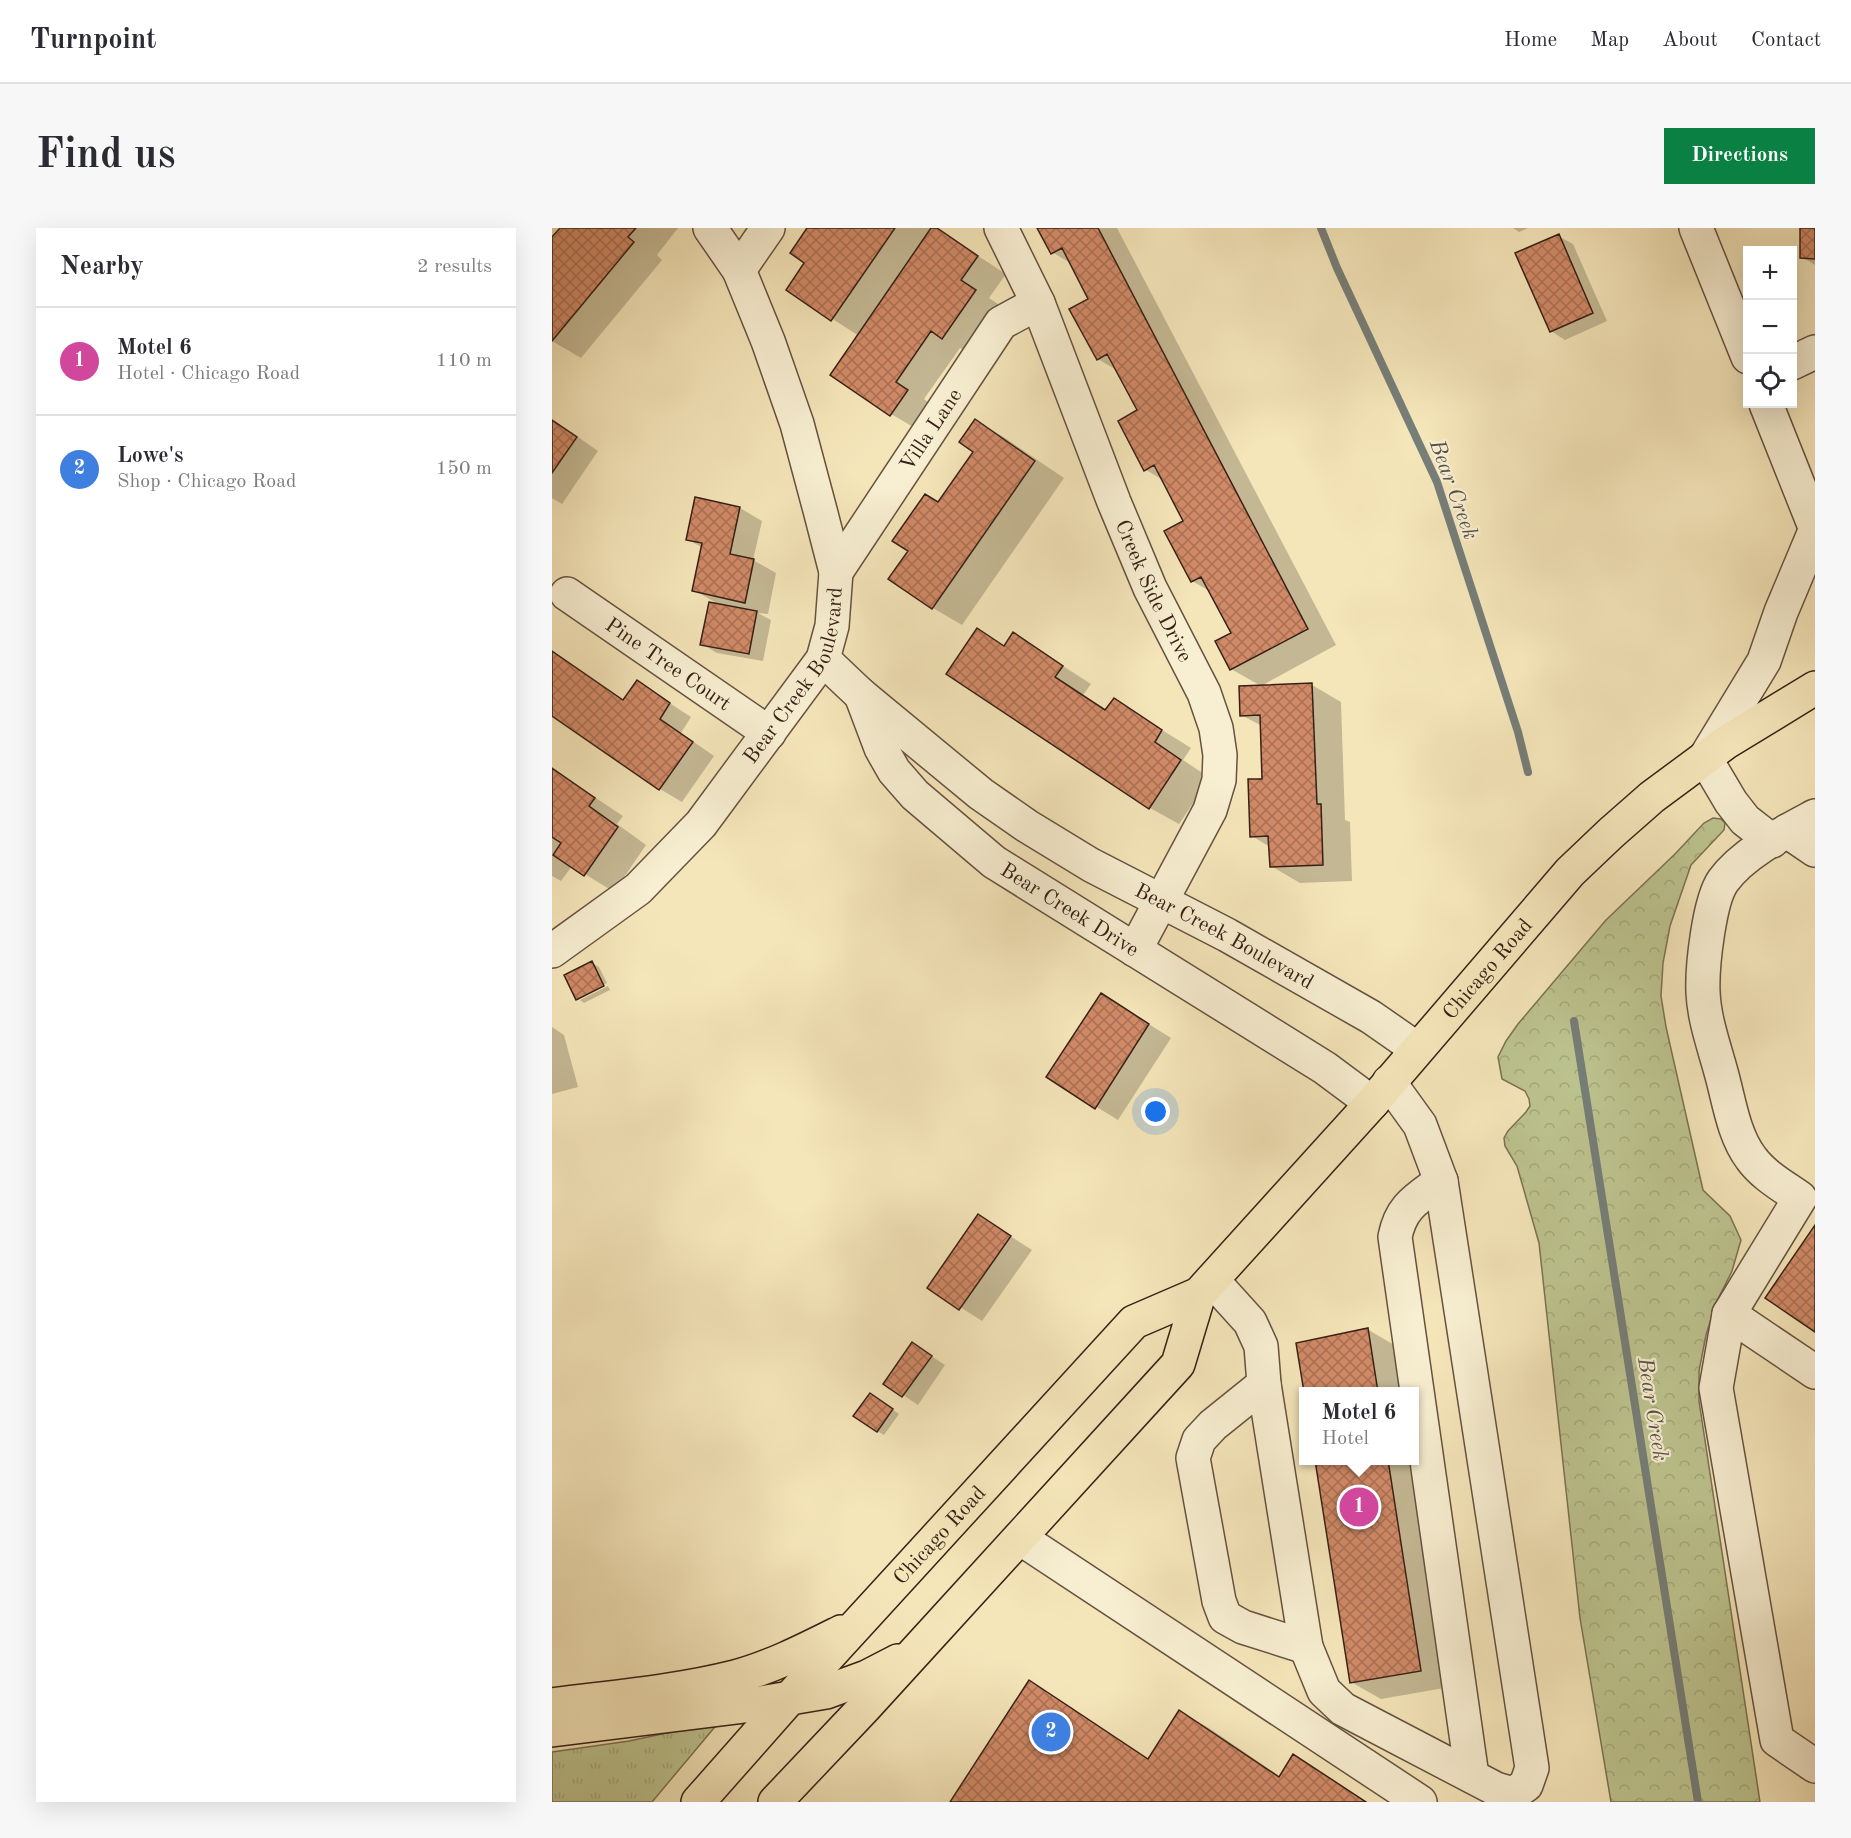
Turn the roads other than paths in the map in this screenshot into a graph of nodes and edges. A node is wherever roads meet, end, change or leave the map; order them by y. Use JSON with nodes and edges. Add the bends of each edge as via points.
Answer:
{"nodes":[{"id":1,"x":710,"y":228,"type":"edge"},
{"id":2,"x":768,"y":228,"type":"edge"},
{"id":3,"x":1001,"y":228,"type":"edge"},
{"id":4,"x":1696,"y":228,"type":"edge"},
{"id":5,"x":739,"y":270,"type":"junction"},
{"id":6,"x":1038,"y":303,"type":"junction"},
{"id":7,"x":1815,"y":352,"type":"edge"},
{"id":8,"x":1747,"y":354,"type":"edge"},
{"id":9,"x":1797,"y":361,"type":"edge"},
{"id":10,"x":1768,"y":408,"type":"edge"},
{"id":11,"x":1815,"y":529,"type":"edge"},
{"id":12,"x":836,"y":572,"type":"junction"},
{"id":13,"x":567,"y":594,"type":"dead end"},
{"id":14,"x":823,"y":659,"type":"junction"},
{"id":15,"x":1815,"y":688,"type":"edge"},
{"id":16,"x":861,"y":695,"type":"junction"},
{"id":17,"x":769,"y":733,"type":"junction"},
{"id":18,"x":1715,"y":750,"type":"junction"},
{"id":19,"x":1815,"y":816,"type":"edge"},
{"id":20,"x":1779,"y":836,"type":"junction"},
{"id":21,"x":1815,"y":850,"type":"edge"},
{"id":22,"x":1161,"y":901,"type":"junction"},
{"id":23,"x":1135,"y":950,"type":"junction"},
{"id":24,"x":552,"y":951,"type":"edge"},
{"id":25,"x":1417,"y":1048,"type":"junction"},
{"id":26,"x":1380,"y":1092,"type":"junction"},
{"id":27,"x":1441,"y":1181,"type":"junction"},
{"id":28,"x":1807,"y":1186,"type":"edge"},
{"id":29,"x":1205,"y":1287,"type":"junction"},
{"id":30,"x":1729,"y":1314,"type":"junction"},
{"id":31,"x":1815,"y":1372,"type":"edge"},
{"id":32,"x":1264,"y":1384,"type":"junction"},
{"id":33,"x":1416,"y":1387,"type":"edge"},
{"id":34,"x":1419,"y":1405,"type":"edge"},
{"id":35,"x":1020,"y":1538,"type":"junction"},
{"id":36,"x":856,"y":1625,"type":"junction"},
{"id":37,"x":1306,"y":1647,"type":"junction"},
{"id":38,"x":913,"y":1653,"type":"junction"},
{"id":39,"x":788,"y":1700,"type":"junction"},
{"id":40,"x":552,"y":1705,"type":"edge"},
{"id":41,"x":552,"y":1730,"type":"edge"},
{"id":42,"x":1815,"y":1766,"type":"edge"},
{"id":43,"x":1472,"y":1776,"type":"junction"},
{"id":44,"x":698,"y":1802,"type":"edge"},
{"id":45,"x":775,"y":1802,"type":"edge"},
{"id":46,"x":1420,"y":1802,"type":"edge"}],
"edges":[{"from":1,"to":5,"type":"street","name":"Bear Creek Boulevard"},
{"from":2,"to":5,"type":"street"},
{"from":3,"to":6,"type":"street","name":"Creek Side Drive"},
{"from":4,"to":8,"type":"street"},
{"from":5,"to":12,"type":"street","name":"Bear Creek Boulevard","via":[[797,424]]},
{"from":6,"to":12,"type":"street","name":"Villa Lane","via":[[1001,323]]},
{"from":6,"to":22,"type":"street","name":"Creek Side Drive","via":[[1150,588],[1204,693],[1216,728],[1219,780],[1210,810]]},
{"from":7,"to":9,"type":"street"},
{"from":10,"to":11,"type":"street"},
{"from":11,"to":18,"type":"street","via":[[1764,661]]},
{"from":12,"to":14,"type":"street","name":"Bear Creek Boulevard","via":[[832,626]]},
{"from":13,"to":17,"type":"street","name":"Pine Tree Court"},
{"from":14,"to":16,"type":"street","name":"Bear Creek Drive"},
{"from":14,"to":17,"type":"street","name":"Bear Creek Boulevard"},
{"from":15,"to":18,"type":"main road","name":"Chicago Road"},
{"from":16,"to":22,"type":"street","name":"Bear Creek Boulevard","via":[[981,794],[1027,826]]},
{"from":16,"to":23,"type":"street","name":"Bear Creek Drive","via":[[881,748],[915,795],[993,862]]},
{"from":17,"to":24,"type":"street","name":"Bear Creek Boulevard","via":[[701,824],[638,889]]},
{"from":18,"to":20,"type":"street","via":[[1731,802],[1745,820]]},
{"from":18,"to":25,"type":"main road","name":"Chicago Road","via":[[1652,797],[1570,872]]},
{"from":19,"to":20,"type":"street"},
{"from":20,"to":21,"type":"street"},
{"from":20,"to":28,"type":"street","via":[[1733,868],[1717,892],[1706,943],[1704,999],[1741,1141],[1764,1172]]},
{"from":22,"to":23,"type":"street","name":"Creek Side Drive"},
{"from":22,"to":25,"type":"street","name":"Bear Creek Boulevard","via":[[1371,1017]]},
{"from":23,"to":26,"type":"street","name":"Bear Creek Drive","via":[[1325,1068]]},
{"from":25,"to":26,"type":"main road","name":"Chicago Road"},
{"from":26,"to":27,"type":"street","name":"Bear Creek Drive","via":[[1420,1125]]},
{"from":26,"to":29,"type":"main road","name":"Chicago Road"},
{"from":27,"to":33,"type":"street","via":[[1408,1205],[1398,1221],[1395,1237]]},
{"from":27,"to":43,"type":"street","name":"Bear Creek Drive","via":[[1532,1767],[1526,1785],[1513,1794]]},
{"from":28,"to":30,"type":"street"},
{"from":29,"to":32,"type":"street","via":[[1250,1322],[1261,1346]]},
{"from":29,"to":35,"type":"main road","name":"Chicago Road","via":[[1178,1364]]},
{"from":29,"to":36,"type":"main road","name":"Chicago Road","via":[[1134,1322]]},
{"from":30,"to":31,"type":"street"},
{"from":30,"to":42,"type":"street","via":[[1716,1388],[1777,1740]]},
{"from":32,"to":37,"type":"street"},
{"from":32,"to":37,"type":"street","via":[[1213,1425],[1199,1440],[1193,1458],[1225,1617],[1243,1627]]},
{"from":34,"to":43,"type":"street"},
{"from":35,"to":38,"type":"main road","name":"Chicago Road"},
{"from":35,"to":46,"type":"street"},
{"from":36,"to":39,"type":"main road","name":"Chicago Road"},
{"from":36,"to":40,"type":"main road","via":[[774,1664],[734,1677]]},
{"from":37,"to":43,"type":"street","via":[[1324,1690],[1343,1709]]},
{"from":38,"to":39,"type":"main road","via":[[867,1677]]},
{"from":38,"to":45,"type":"main road","name":"Chicago Road"},
{"from":39,"to":41,"type":"main road"},
{"from":39,"to":44,"type":"main road","name":"Chicago Road"}]}
